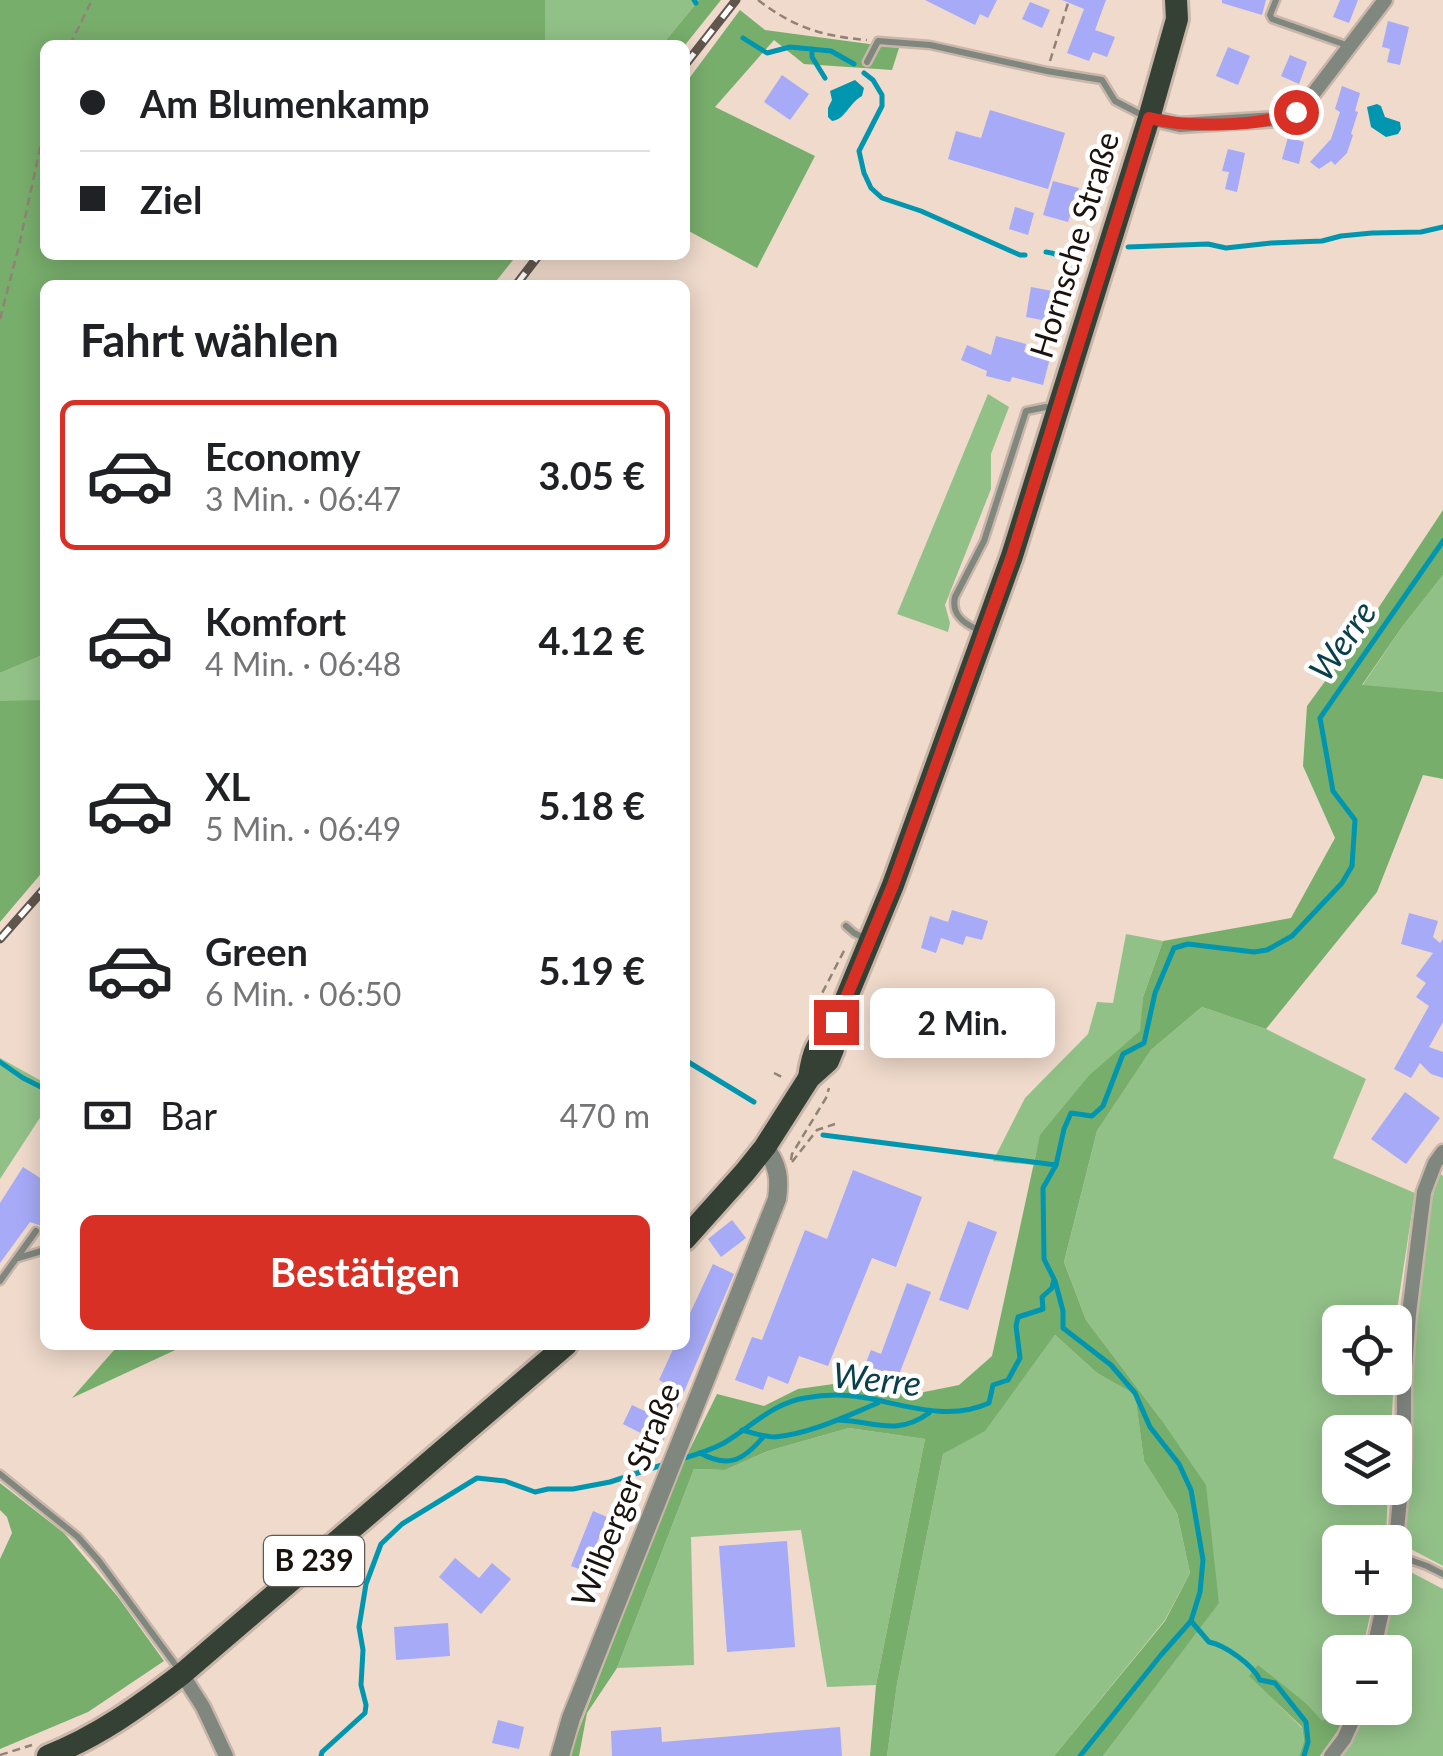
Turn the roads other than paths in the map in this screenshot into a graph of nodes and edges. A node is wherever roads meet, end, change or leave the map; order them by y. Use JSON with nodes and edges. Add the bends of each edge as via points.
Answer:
{"nodes":[{"id":1,"x":1276,"y":0,"type":"edge"},
{"id":2,"x":1385,"y":0,"type":"edge"},
{"id":3,"x":1181,"y":6,"type":"edge"},
{"id":4,"x":1348,"y":46,"type":"junction"},
{"id":5,"x":867,"y":62,"type":"dead end"},
{"id":6,"x":1149,"y":118,"type":"junction"},
{"id":7,"x":1058,"y":411,"type":"junction"},
{"id":8,"x":984,"y":633,"type":"junction"},
{"id":9,"x":846,"y":926,"type":"dead end"},
{"id":10,"x":862,"y":937,"type":"junction"},
{"id":11,"x":765,"y":1147,"type":"junction"},
{"id":12,"x":1443,"y":1152,"type":"edge"},
{"id":13,"x":36,"y":1231,"type":"dead end"},
{"id":14,"x":690,"y":1234,"type":"edge"},
{"id":15,"x":40,"y":1252,"type":"edge"},
{"id":16,"x":16,"y":1259,"type":"junction"},
{"id":17,"x":0,"y":1282,"type":"edge"},
{"id":18,"x":560,"y":1350,"type":"edge"},
{"id":19,"x":0,"y":1474,"type":"edge"},
{"id":20,"x":1398,"y":1525,"type":"edge"},
{"id":21,"x":1412,"y":1560,"type":"edge"},
{"id":22,"x":1443,"y":1574,"type":"edge"},
{"id":23,"x":182,"y":1674,"type":"junction"},
{"id":24,"x":1350,"y":1725,"type":"edge"},
{"id":25,"x":48,"y":1756,"type":"edge"},
{"id":26,"x":226,"y":1756,"type":"edge"},
{"id":27,"x":560,"y":1756,"type":"edge"},
{"id":28,"x":1332,"y":1756,"type":"edge"}],
"edges":[{"from":1,"to":4,"type":"lane","via":[[1272,19]]},
{"from":2,"to":4,"type":"street"},
{"from":3,"to":6,"type":"main road","name":"Hornsche Straße"},
{"from":4,"to":6,"type":"street","via":[[1310,98],[1278,119],[1180,125]]},
{"from":5,"to":6,"type":"lane","via":[[878,41],[930,45],[1102,80],[1115,101]]},
{"from":6,"to":7,"type":"main road","name":"Hornsche Straße","via":[[1091,282]]},
{"from":7,"to":8,"type":"main road","name":"Hornsche Straße"},
{"from":7,"to":8,"type":"lane","via":[[1026,411],[984,541],[954,597],[962,621]]},
{"from":8,"to":10,"type":"main road","name":"Hornsche Straße"},
{"from":9,"to":10,"type":"lane"},
{"from":10,"to":11,"type":"main road","name":"Hornsche Straße","via":[[825,1020],[833,1049],[820,1082]]},
{"from":11,"to":14,"type":"main road"},
{"from":11,"to":27,"type":"street","name":"Wilberger Straße","via":[[779,1172],[777,1200]]},
{"from":12,"to":20,"type":"street","via":[[1424,1192],[1411,1297]]},
{"from":13,"to":16,"type":"lane"},
{"from":15,"to":16,"type":"lane"},
{"from":16,"to":17,"type":"lane"},
{"from":18,"to":23,"type":"main road","number":"B 239","via":[[400,1477]]},
{"from":19,"to":23,"type":"lane","via":[[100,1561]]},
{"from":21,"to":22,"type":"lane"},
{"from":23,"to":25,"type":"main road","number":"B 239","via":[[102,1730]]},
{"from":23,"to":26,"type":"street"},
{"from":24,"to":28,"type":"street"}]}
